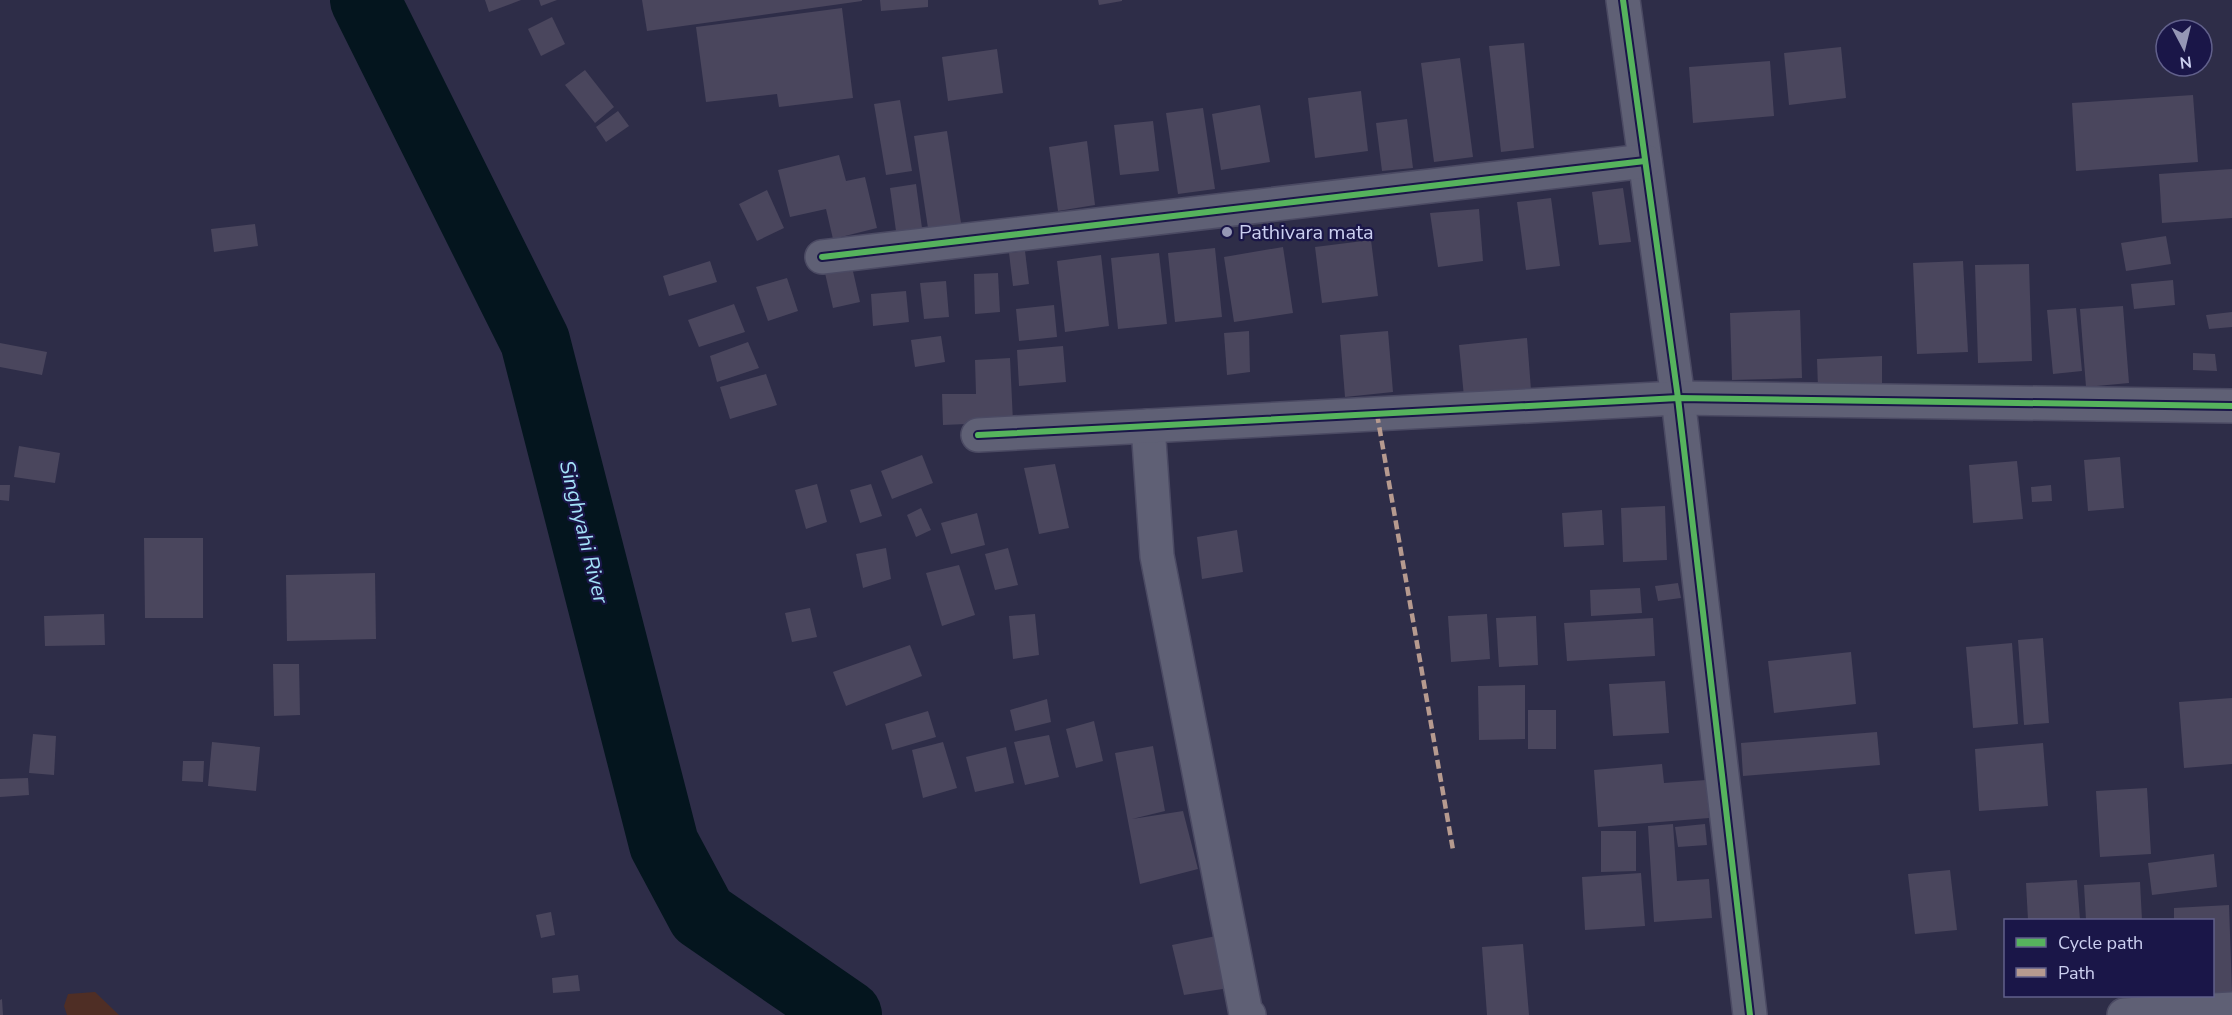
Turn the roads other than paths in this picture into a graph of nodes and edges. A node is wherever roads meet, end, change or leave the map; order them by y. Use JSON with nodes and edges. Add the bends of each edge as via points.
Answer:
{"nodes":[{"id":1,"x":1623,"y":0,"type":"edge"},
{"id":2,"x":1645,"y":161,"type":"junction"},
{"id":3,"x":822,"y":257,"type":"dead end"},
{"id":4,"x":1678,"y":398,"type":"junction"},
{"id":5,"x":2232,"y":406,"type":"edge"},
{"id":6,"x":1148,"y":426,"type":"junction"},
{"id":7,"x":978,"y":435,"type":"dead end"},
{"id":8,"x":2232,"y":1009,"type":"edge"},
{"id":9,"x":1249,"y":1015,"type":"edge"},
{"id":10,"x":1750,"y":1015,"type":"edge"},
{"id":11,"x":2124,"y":1015,"type":"edge"}],
"edges":[{"from":1,"to":2,"type":"street"},
{"from":2,"to":3,"type":"street"},
{"from":2,"to":4,"type":"street"},
{"from":4,"to":5,"type":"street"},
{"from":4,"to":6,"type":"street"},
{"from":4,"to":10,"type":"street"},
{"from":6,"to":7,"type":"street"},
{"from":6,"to":9,"type":"street","via":[[1157,556]]},
{"from":8,"to":11,"type":"street"}]}
